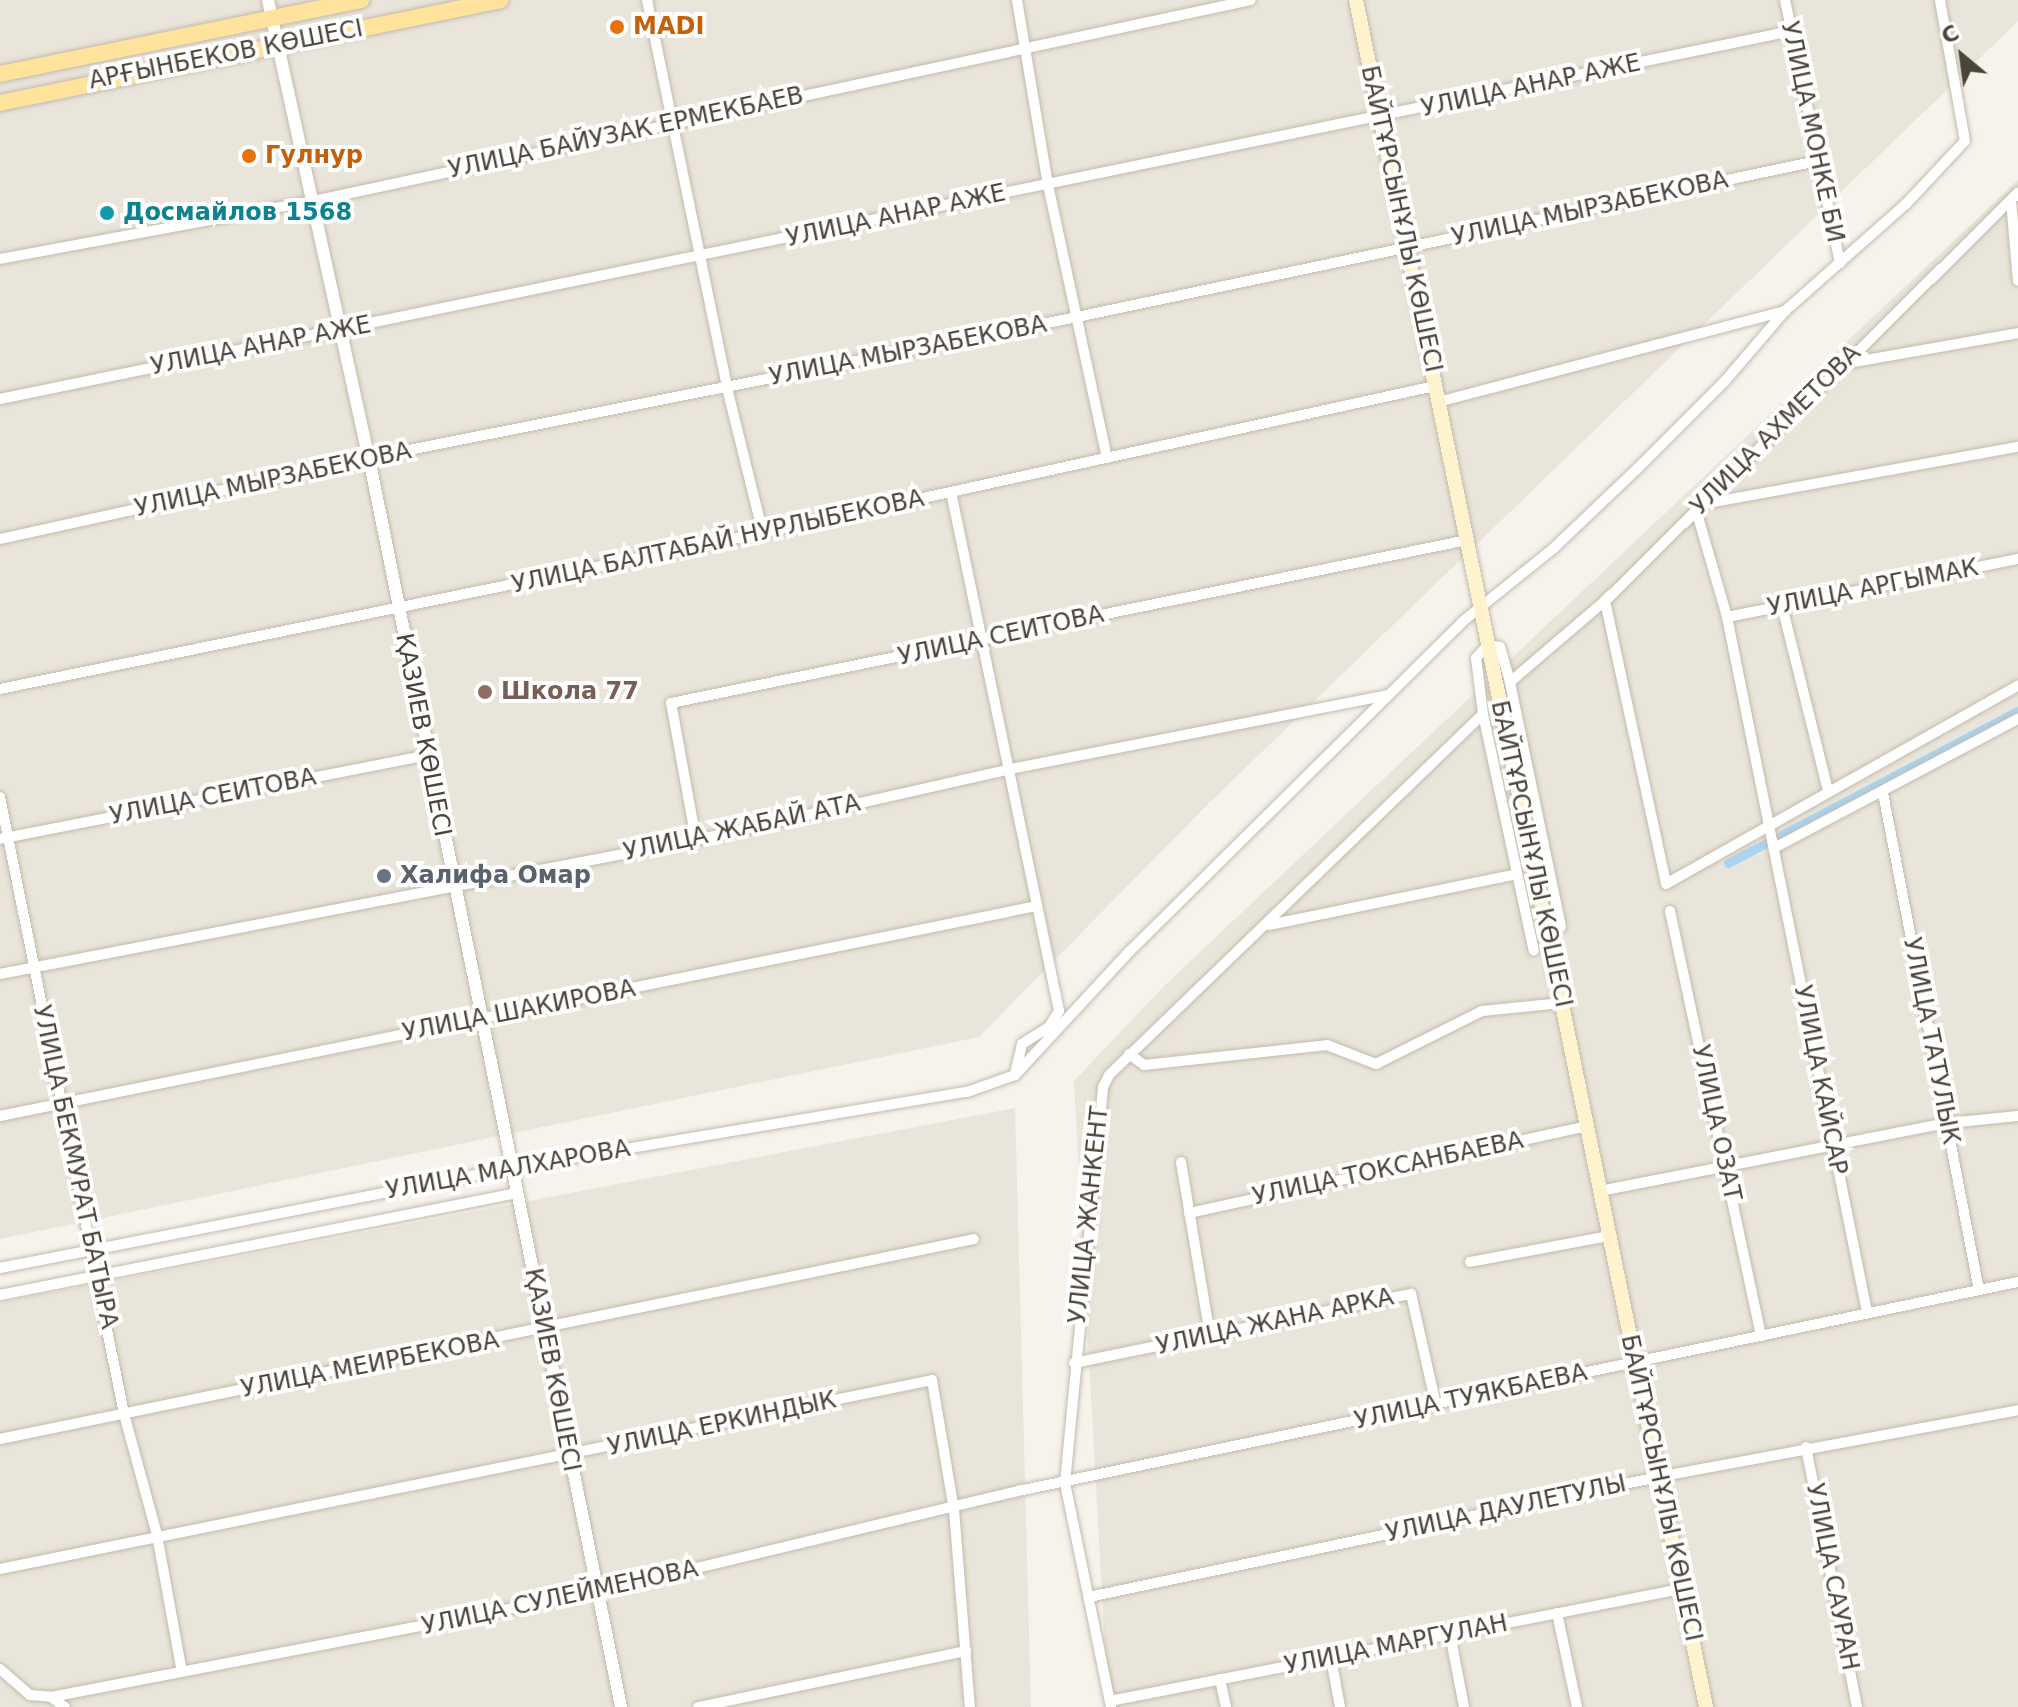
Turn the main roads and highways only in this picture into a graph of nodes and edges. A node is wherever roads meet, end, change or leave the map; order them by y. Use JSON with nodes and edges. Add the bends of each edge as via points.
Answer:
{"nodes":[{"id":1,"x":362,"y":0,"type":"edge"},
{"id":2,"x":501,"y":0,"type":"edge"},
{"id":3,"x":1356,"y":0,"type":"edge"},
{"id":4,"x":0,"y":74,"type":"edge"},
{"id":5,"x":0,"y":103,"type":"edge"},
{"id":6,"x":1706,"y":1707,"type":"edge"}],
"edges":[{"from":1,"to":4,"type":"main road","name":"АРҒЫНБЕКОВ КӨШЕСІ"},
{"from":2,"to":5,"type":"main road","name":"АРҒЫНБЕКОВ КӨШЕСІ"},
{"from":3,"to":6,"type":"main road","name":"БАЙТҰРСЫНҰЛЫ КӨШЕСІ"}]}
